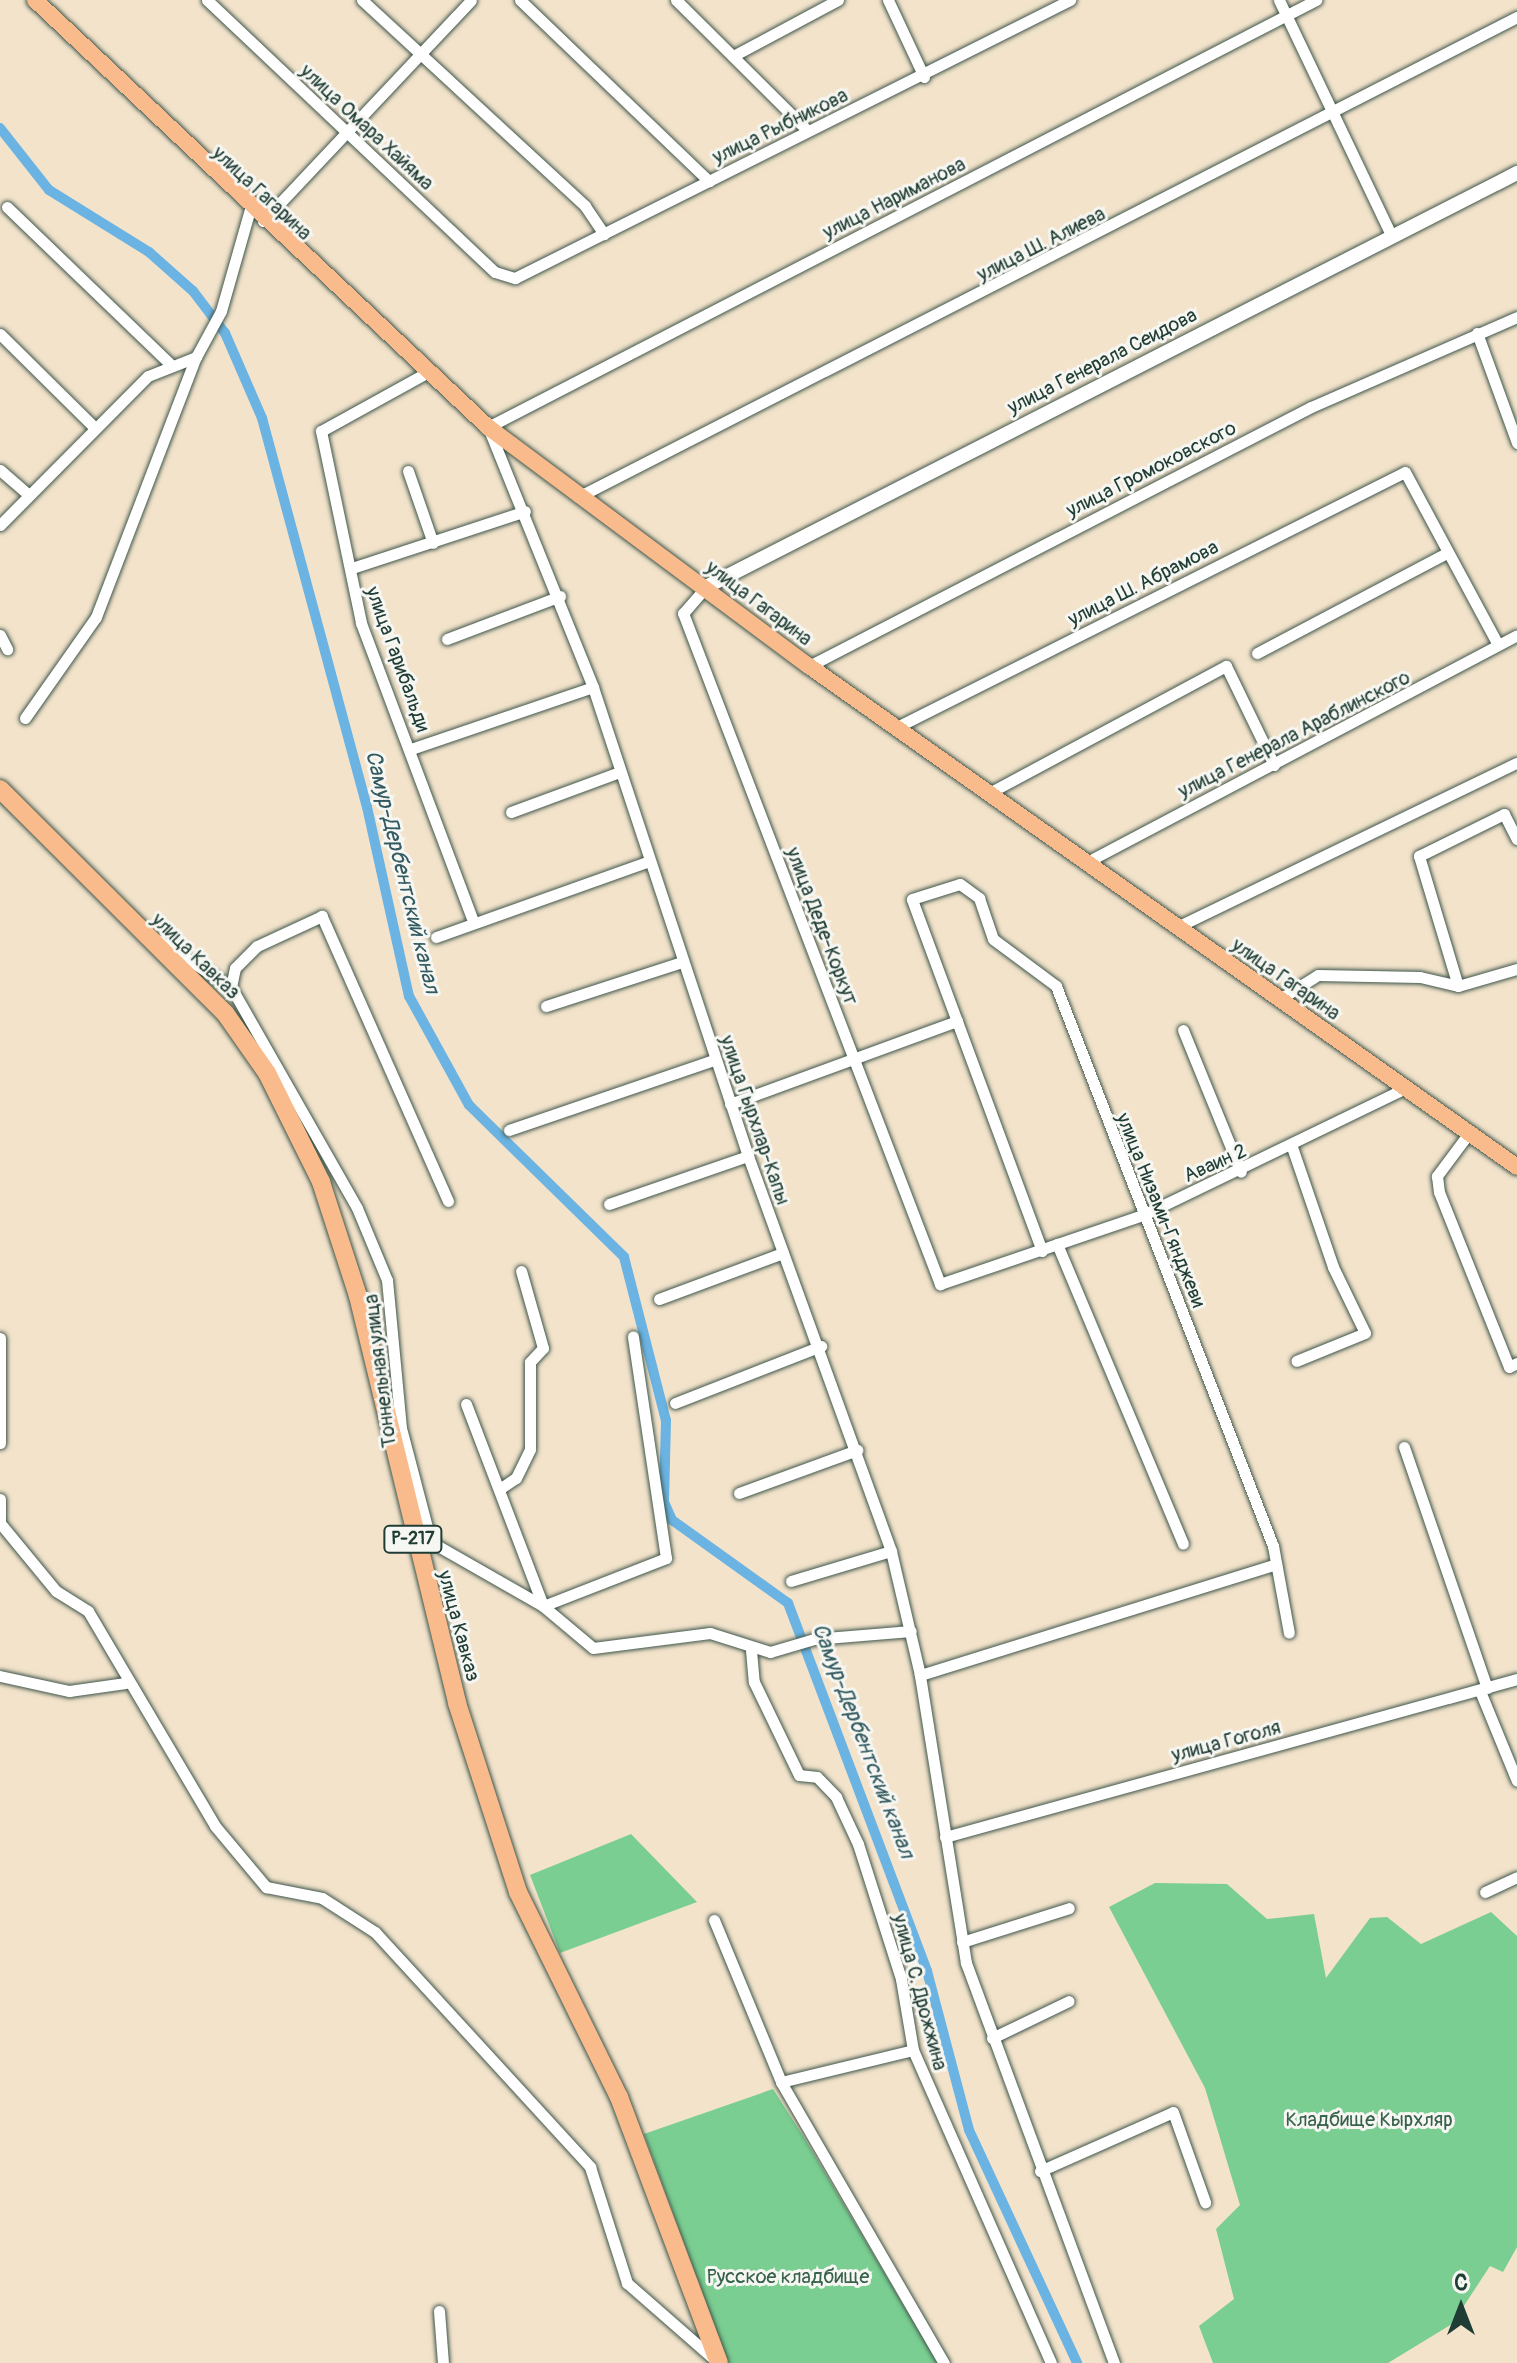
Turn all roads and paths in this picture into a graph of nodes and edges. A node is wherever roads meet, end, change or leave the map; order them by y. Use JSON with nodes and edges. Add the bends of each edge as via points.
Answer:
{"nodes":[{"id":1,"x":35,"y":0,"type":"edge"},
{"id":2,"x":207,"y":0,"type":"edge"},
{"id":3,"x":362,"y":0,"type":"edge"},
{"id":4,"x":471,"y":0,"type":"edge"},
{"id":5,"x":520,"y":0,"type":"edge"},
{"id":6,"x":676,"y":0,"type":"edge"},
{"id":7,"x":838,"y":0,"type":"edge"},
{"id":8,"x":888,"y":0,"type":"edge"},
{"id":9,"x":1070,"y":0,"type":"edge"},
{"id":10,"x":1279,"y":0,"type":"edge"},
{"id":11,"x":1316,"y":0,"type":"edge"},
{"id":12,"x":1287,"y":15,"type":"junction"},
{"id":13,"x":1517,"y":17,"type":"edge"},
{"id":14,"x":417,"y":52,"type":"junction"},
{"id":15,"x":733,"y":56,"type":"junction"},
{"id":16,"x":924,"y":77,"type":"junction"},
{"id":17,"x":1336,"y":116,"type":"junction"},
{"id":18,"x":345,"y":130,"type":"junction"},
{"id":19,"x":807,"y":130,"type":"junction"},
{"id":20,"x":1517,"y":173,"type":"edge"},
{"id":21,"x":709,"y":181,"type":"junction"},
{"id":22,"x":7,"y":207,"type":"dead end"},
{"id":23,"x":256,"y":215,"type":"junction"},
{"id":24,"x":604,"y":234,"type":"junction"},
{"id":25,"x":1391,"y":235,"type":"junction"},
{"id":26,"x":504,"y":278,"type":"joint"},
{"id":27,"x":1517,"y":317,"type":"edge"},
{"id":28,"x":1477,"y":333,"type":"junction"},
{"id":29,"x":0,"y":334,"type":"edge"},
{"id":30,"x":196,"y":357,"type":"junction"},
{"id":31,"x":170,"y":364,"type":"junction"},
{"id":32,"x":428,"y":372,"type":"junction"},
{"id":33,"x":488,"y":427,"type":"junction"},
{"id":34,"x":95,"y":428,"type":"junction"},
{"id":35,"x":1517,"y":443,"type":"edge"},
{"id":36,"x":0,"y":470,"type":"edge"},
{"id":37,"x":408,"y":471,"type":"dead end"},
{"id":38,"x":26,"y":493,"type":"junction"},
{"id":39,"x":578,"y":497,"type":"junction"},
{"id":40,"x":525,"y":511,"type":"junction"},
{"id":41,"x":0,"y":525,"type":"edge"},
{"id":42,"x":433,"y":543,"type":"junction"},
{"id":43,"x":1447,"y":553,"type":"junction"},
{"id":44,"x":352,"y":568,"type":"junction"},
{"id":45,"x":706,"y":587,"type":"junction"},
{"id":46,"x":560,"y":596,"type":"junction"},
{"id":47,"x":0,"y":635,"type":"edge"},
{"id":48,"x":1517,"y":635,"type":"edge"},
{"id":49,"x":447,"y":639,"type":"dead end"},
{"id":50,"x":1498,"y":645,"type":"junction"},
{"id":51,"x":7,"y":649,"type":"dead end"},
{"id":52,"x":1257,"y":653,"type":"dead end"},
{"id":53,"x":809,"y":666,"type":"junction"},
{"id":54,"x":593,"y":687,"type":"junction"},
{"id":55,"x":25,"y":718,"type":"dead end"},
{"id":56,"x":897,"y":727,"type":"junction"},
{"id":57,"x":411,"y":749,"type":"junction"},
{"id":58,"x":1517,"y":763,"type":"edge"},
{"id":59,"x":1274,"y":765,"type":"junction"},
{"id":60,"x":620,"y":772,"type":"junction"},
{"id":61,"x":0,"y":789,"type":"edge"},
{"id":62,"x":989,"y":793,"type":"junction"},
{"id":63,"x":511,"y":812,"type":"dead end"},
{"id":64,"x":1517,"y":839,"type":"edge"},
{"id":65,"x":649,"y":861,"type":"junction"},
{"id":66,"x":1085,"y":863,"type":"junction"},
{"id":67,"x":472,"y":918,"type":"junction"},
{"id":68,"x":1177,"y":927,"type":"junction"},
{"id":69,"x":141,"y":933,"type":"junction"},
{"id":70,"x":436,"y":937,"type":"dead end"},
{"id":71,"x":682,"y":962,"type":"junction"},
{"id":72,"x":1517,"y":969,"type":"edge"},
{"id":73,"x":1458,"y":986,"type":"junction"},
{"id":74,"x":231,"y":987,"type":"junction"},
{"id":75,"x":1280,"y":999,"type":"junction"},
{"id":76,"x":546,"y":1006,"type":"dead end"},
{"id":77,"x":957,"y":1021,"type":"junction"},
{"id":78,"x":1183,"y":1030,"type":"dead end"},
{"id":79,"x":854,"y":1058,"type":"junction"},
{"id":80,"x":714,"y":1060,"type":"junction"},
{"id":81,"x":1406,"y":1088,"type":"junction"},
{"id":82,"x":730,"y":1104,"type":"junction"},
{"id":83,"x":509,"y":1130,"type":"dead end"},
{"id":84,"x":1469,"y":1133,"type":"junction"},
{"id":85,"x":1292,"y":1147,"type":"junction"},
{"id":86,"x":748,"y":1156,"type":"junction"},
{"id":87,"x":1517,"y":1167,"type":"edge"},
{"id":88,"x":1241,"y":1172,"type":"junction"},
{"id":89,"x":448,"y":1201,"type":"dead end"},
{"id":90,"x":609,"y":1204,"type":"dead end"},
{"id":91,"x":1143,"y":1215,"type":"junction"},
{"id":92,"x":1057,"y":1244,"type":"junction"},
{"id":93,"x":1042,"y":1251,"type":"junction"},
{"id":94,"x":783,"y":1253,"type":"junction"},
{"id":95,"x":521,"y":1271,"type":"dead end"},
{"id":96,"x":940,"y":1284,"type":"joint"},
{"id":97,"x":659,"y":1299,"type":"dead end"},
{"id":98,"x":633,"y":1336,"type":"dead end"},
{"id":99,"x":0,"y":1338,"type":"edge"},
{"id":100,"x":821,"y":1346,"type":"junction"},
{"id":101,"x":1296,"y":1361,"type":"dead end"},
{"id":102,"x":1513,"y":1365,"type":"edge"},
{"id":103,"x":675,"y":1403,"type":"dead end"},
{"id":104,"x":466,"y":1404,"type":"dead end"},
{"id":105,"x":0,"y":1443,"type":"edge"},
{"id":106,"x":1404,"y":1447,"type":"dead end"},
{"id":107,"x":857,"y":1450,"type":"junction"},
{"id":108,"x":501,"y":1488,"type":"junction"},
{"id":109,"x":739,"y":1493,"type":"dead end"},
{"id":110,"x":0,"y":1499,"type":"edge"},
{"id":111,"x":0,"y":1524,"type":"edge"},
{"id":112,"x":1183,"y":1544,"type":"dead end"},
{"id":113,"x":415,"y":1550,"type":"junction"},
{"id":114,"x":891,"y":1551,"type":"junction"},
{"id":115,"x":444,"y":1552,"type":"junction"},
{"id":116,"x":1276,"y":1564,"type":"junction"},
{"id":117,"x":791,"y":1581,"type":"dead end"},
{"id":118,"x":543,"y":1606,"type":"junction"},
{"id":119,"x":911,"y":1631,"type":"junction"},
{"id":120,"x":1289,"y":1633,"type":"dead end"},
{"id":121,"x":751,"y":1650,"type":"junction"},
{"id":122,"x":920,"y":1675,"type":"junction"},
{"id":123,"x":0,"y":1676,"type":"edge"},
{"id":124,"x":1517,"y":1679,"type":"edge"},
{"id":125,"x":125,"y":1683,"type":"junction"},
{"id":126,"x":1483,"y":1690,"type":"junction"},
{"id":127,"x":1517,"y":1781,"type":"edge"},
{"id":128,"x":945,"y":1837,"type":"junction"},
{"id":129,"x":1517,"y":1877,"type":"edge"},
{"id":130,"x":1485,"y":1892,"type":"dead end"},
{"id":131,"x":1069,"y":1908,"type":"dead end"},
{"id":132,"x":714,"y":1920,"type":"dead end"},
{"id":133,"x":962,"y":1942,"type":"junction"},
{"id":134,"x":1069,"y":2001,"type":"dead end"},
{"id":135,"x":992,"y":2038,"type":"junction"},
{"id":136,"x":913,"y":2050,"type":"junction"},
{"id":137,"x":781,"y":2082,"type":"junction"},
{"id":138,"x":1040,"y":2171,"type":"junction"},
{"id":139,"x":1205,"y":2202,"type":"dead end"},
{"id":140,"x":439,"y":2311,"type":"dead end"},
{"id":141,"x":443,"y":2363,"type":"edge"},
{"id":142,"x":719,"y":2363,"type":"edge"},
{"id":143,"x":944,"y":2363,"type":"edge"},
{"id":144,"x":1051,"y":2363,"type":"edge"},
{"id":145,"x":1114,"y":2363,"type":"edge"}],
"edges":[{"from":1,"to":23,"type":"main road","name":"улица Гагарина"},
{"from":2,"to":18,"type":"street","name":"улица Омара Хайяма"},
{"from":3,"to":14,"type":"street"},
{"from":4,"to":14,"type":"street"},
{"from":5,"to":21,"type":"street"},
{"from":6,"to":15,"type":"street"},
{"from":7,"to":15,"type":"street"},
{"from":8,"to":16,"type":"street"},
{"from":9,"to":16,"type":"street","name":"улица Рыбникова"},
{"from":10,"to":12,"type":"street"},
{"from":11,"to":12,"type":"street","name":"улица Нариманова"},
{"from":12,"to":17,"type":"street"},
{"from":12,"to":33,"type":"street","name":"улица Нариманова"},
{"from":13,"to":17,"type":"street","name":"улица Ш. Алиева"},
{"from":14,"to":18,"type":"street"},
{"from":14,"to":24,"type":"street","via":[[585,206]]},
{"from":15,"to":19,"type":"street"},
{"from":16,"to":19,"type":"street","name":"улица Рыбникова"},
{"from":17,"to":25,"type":"street"},
{"from":17,"to":39,"type":"street","name":"улица Ш. Алиева"},
{"from":18,"to":23,"type":"street"},
{"from":18,"to":26,"type":"street","name":"улица Омара Хайяма"},
{"from":19,"to":21,"type":"street","name":"улица Рыбникова"},
{"from":20,"to":25,"type":"street","name":"улица Генерала Сеидова"},
{"from":21,"to":24,"type":"street","name":"улица Рыбникова"},
{"from":22,"to":31,"type":"street"},
{"from":23,"to":30,"type":"street","via":[[221,311]]},
{"from":23,"to":32,"type":"main road","name":"улица Гагарина"},
{"from":24,"to":26,"type":"street","name":"улица Рыбникова"},
{"from":25,"to":45,"type":"street","name":"улица Генерала Сеидова"},
{"from":27,"to":28,"type":"street","name":"улица Громоковского"},
{"from":28,"to":35,"type":"street"},
{"from":28,"to":53,"type":"street","name":"улица Громоковского","via":[[1311,407]]},
{"from":29,"to":34,"type":"street"},
{"from":30,"to":31,"type":"street"},
{"from":30,"to":55,"type":"street","via":[[96,617]]},
{"from":31,"to":34,"type":"street"},
{"from":32,"to":33,"type":"main road","name":"улица Гагарина"},
{"from":32,"to":44,"type":"street","name":"улица Гарибальди","via":[[321,431]]},
{"from":33,"to":39,"type":"main road","name":"улица Гагарина"},
{"from":33,"to":40,"type":"street","name":"улица Гырхлар-Капы"},
{"from":34,"to":38,"type":"street"},
{"from":36,"to":38,"type":"street"},
{"from":37,"to":42,"type":"street"},
{"from":38,"to":41,"type":"street"},
{"from":39,"to":45,"type":"main road","name":"улица Гагарина"},
{"from":40,"to":42,"type":"street"},
{"from":40,"to":46,"type":"street","name":"улица Гырхлар-Капы"},
{"from":42,"to":44,"type":"street"},
{"from":43,"to":50,"type":"street"},
{"from":43,"to":52,"type":"street"},
{"from":43,"to":56,"type":"street","name":"улица Ш. Абрамова","via":[[1405,472]]},
{"from":44,"to":57,"type":"street","name":"улица Гарибальди","via":[[361,623]]},
{"from":45,"to":53,"type":"main road","name":"улица Гагарина"},
{"from":45,"to":79,"type":"street","name":"улица Деде-Коркут","via":[[683,613]]},
{"from":46,"to":49,"type":"street"},
{"from":46,"to":54,"type":"street","name":"улица Гырхлар-Капы"},
{"from":47,"to":51,"type":"street"},
{"from":48,"to":50,"type":"street","name":"улица Генерала Араблинского"},
{"from":50,"to":59,"type":"street","name":"улица Генерала Араблинского"},
{"from":53,"to":56,"type":"main road","name":"улица Гагарина"},
{"from":54,"to":57,"type":"street"},
{"from":54,"to":60,"type":"street","name":"улица Гырхлар-Капы"},
{"from":56,"to":62,"type":"main road","name":"улица Гагарина"},
{"from":57,"to":67,"type":"street","name":"улица Гарибальди"},
{"from":58,"to":68,"type":"street"},
{"from":59,"to":62,"type":"street","via":[[1226,666]]},
{"from":59,"to":66,"type":"street","name":"улица Генерала Араблинского"},
{"from":60,"to":63,"type":"street"},
{"from":60,"to":65,"type":"street","name":"улица Гырхлар-Капы"},
{"from":61,"to":69,"type":"highway","name":"улица Кавказ","number":"Р-217"},
{"from":62,"to":66,"type":"main road","name":"улица Гагарина"},
{"from":64,"to":73,"type":"street","via":[[1504,814],[1419,856]]},
{"from":65,"to":67,"type":"street"},
{"from":65,"to":71,"type":"street","name":"улица Гырхлар-Капы"},
{"from":66,"to":68,"type":"main road","name":"улица Гагарина"},
{"from":67,"to":70,"type":"street"},
{"from":68,"to":75,"type":"main road","name":"улица Гагарина"},
{"from":69,"to":74,"type":"street"},
{"from":69,"to":113,"type":"highway","name":"улица Кавказ","number":"Р-217","via":[[225,1013],[267,1073],[321,1182],[358,1296]]},
{"from":71,"to":76,"type":"street"},
{"from":71,"to":80,"type":"street","name":"улица Гырхлар-Капы"},
{"from":72,"to":73,"type":"street"},
{"from":73,"to":75,"type":"street","via":[[1340,973],[1318,975]]},
{"from":74,"to":89,"type":"street","via":[[235,968],[257,946],[322,916]]},
{"from":74,"to":115,"type":"street","name":"Тоннельная улица","via":[[357,1208],[387,1280],[401,1428],[427,1534]]},
{"from":75,"to":81,"type":"main road","name":"улица Гагарина"},
{"from":77,"to":79,"type":"street"},
{"from":77,"to":91,"type":"street","name":"улица Низами-Гянджеви","via":[[912,899],[960,884],[979,898],[993,939],[1056,986]]},
{"from":77,"to":93,"type":"street"},
{"from":78,"to":88,"type":"street"},
{"from":79,"to":82,"type":"street"},
{"from":79,"to":96,"type":"street","name":"улица Деде-Коркут"},
{"from":80,"to":82,"type":"street","name":"улица Гырхлар-Капы"},
{"from":80,"to":83,"type":"street"},
{"from":81,"to":84,"type":"main road","name":"улица Гагарина"},
{"from":81,"to":85,"type":"street","name":"Аваин 2"},
{"from":82,"to":86,"type":"street","name":"улица Гырхлар-Капы"},
{"from":84,"to":87,"type":"main road","name":"улица Гагарина"},
{"from":84,"to":102,"type":"street","via":[[1437,1176]]},
{"from":85,"to":88,"type":"street","name":"Аваин 2"},
{"from":85,"to":101,"type":"street","via":[[1333,1267],[1365,1333]]},
{"from":86,"to":90,"type":"street"},
{"from":86,"to":94,"type":"street","name":"улица Гырхлар-Капы"},
{"from":88,"to":91,"type":"street","name":"Аваин 2"},
{"from":91,"to":92,"type":"street","name":"Аваин 2"},
{"from":91,"to":116,"type":"street","name":"улица Низами-Гянджеви"},
{"from":92,"to":93,"type":"street","name":"Аваин 2"},
{"from":92,"to":112,"type":"street"},
{"from":93,"to":96,"type":"street","name":"Аваин 2"},
{"from":94,"to":97,"type":"street"},
{"from":94,"to":100,"type":"street","name":"улица Гырхлар-Капы"},
{"from":95,"to":108,"type":"street","via":[[543,1348],[530,1362],[530,1449],[516,1478]]},
{"from":98,"to":118,"type":"street","via":[[666,1558]]},
{"from":99,"to":105,"type":"street"},
{"from":100,"to":103,"type":"street"},
{"from":100,"to":107,"type":"street","name":"улица Гырхлар-Капы"},
{"from":104,"to":108,"type":"street"},
{"from":106,"to":126,"type":"street"},
{"from":107,"to":109,"type":"street"},
{"from":107,"to":114,"type":"street","name":"улица Гырхлар-Капы"},
{"from":108,"to":118,"type":"street"},
{"from":110,"to":111,"type":"street"},
{"from":111,"to":125,"type":"street","via":[[56,1591],[88,1611]]},
{"from":113,"to":115,"type":"street"},
{"from":113,"to":142,"type":"highway","name":"улица Кавказ","number":"Р-217","via":[[518,1892],[619,2097]]},
{"from":114,"to":117,"type":"street"},
{"from":114,"to":119,"type":"street","name":"улица Гырхлар-Капы"},
{"from":115,"to":118,"type":"street","name":"Тоннельная улица"},
{"from":116,"to":120,"type":"street","name":"улица Низами-Гянджеви"},
{"from":116,"to":122,"type":"street"},
{"from":118,"to":121,"type":"street","via":[[579,1639],[607,1652],[710,1633]]},
{"from":119,"to":121,"type":"street"},
{"from":119,"to":122,"type":"street","name":"улица Гырхлар-Капы"},
{"from":121,"to":136,"type":"street","name":"улица С. Дрожжина","via":[[754,1682],[799,1775],[817,1777],[836,1797],[858,1844],[901,1979]]},
{"from":122,"to":128,"type":"street","name":"улица Гырхлар-Капы"},
{"from":123,"to":125,"type":"street","via":[[69,1691]]},
{"from":124,"to":126,"type":"street","name":"улица Гоголя"},
{"from":125,"to":142,"type":"street","via":[[215,1826],[266,1887],[322,1898],[375,1932],[590,2167],[627,2283]]},
{"from":126,"to":127,"type":"street"},
{"from":126,"to":128,"type":"street","name":"улица Гоголя"},
{"from":128,"to":133,"type":"street"},
{"from":129,"to":130,"type":"street"},
{"from":131,"to":133,"type":"street"},
{"from":132,"to":137,"type":"street"},
{"from":133,"to":135,"type":"street"},
{"from":134,"to":135,"type":"street"},
{"from":135,"to":138,"type":"street"},
{"from":136,"to":137,"type":"street"},
{"from":136,"to":144,"type":"street","name":"улица С. Дрожжина"},
{"from":137,"to":143,"type":"street"},
{"from":138,"to":139,"type":"street","via":[[1173,2112]]},
{"from":138,"to":145,"type":"street"},
{"from":140,"to":141,"type":"street"}]}
